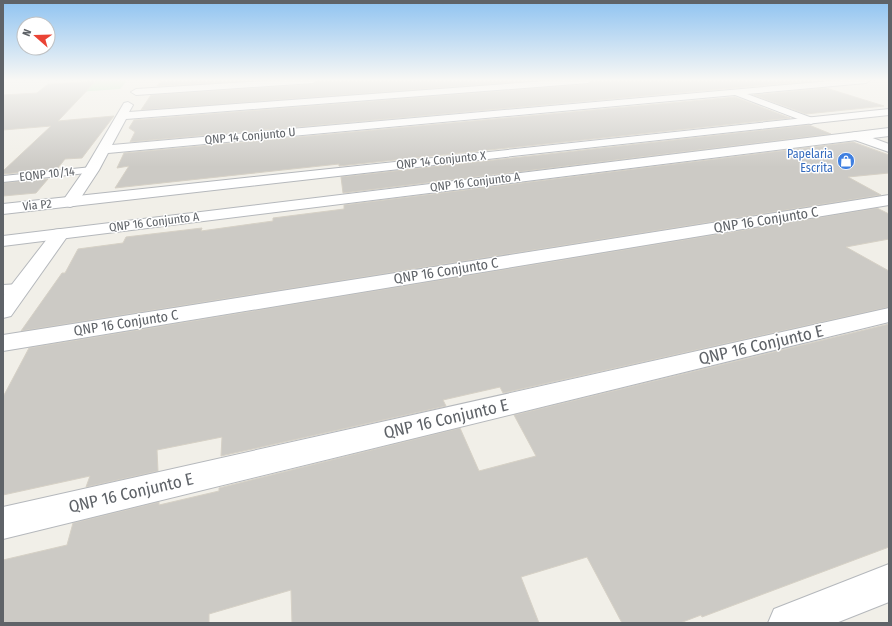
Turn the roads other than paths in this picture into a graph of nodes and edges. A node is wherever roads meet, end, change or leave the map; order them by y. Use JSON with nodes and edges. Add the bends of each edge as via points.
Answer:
{"nodes":[{"id":1,"x":125,"y":109,"type":"edge"},
{"id":2,"x":209,"y":109,"type":"edge"},
{"id":3,"x":545,"y":109,"type":"edge"},
{"id":4,"x":781,"y":109,"type":"edge"},
{"id":5,"x":889,"y":112,"type":"edge"},
{"id":6,"x":121,"y":116,"type":"junction"},
{"id":7,"x":811,"y":120,"type":"junction"},
{"id":8,"x":889,"y":132,"type":"edge"},
{"id":9,"x":856,"y":136,"type":"junction"},
{"id":10,"x":602,"y":144,"type":"junction"},
{"id":11,"x":889,"y":148,"type":"edge"},
{"id":12,"x":102,"y":150,"type":"junction"},
{"id":13,"x":531,"y":150,"type":"junction"},
{"id":14,"x":624,"y":163,"type":"junction"},
{"id":15,"x":92,"y":170,"type":"junction"},
{"id":16,"x":554,"y":172,"type":"junction"},
{"id":17,"x":3,"y":179,"type":"edge"},
{"id":18,"x":889,"y":200,"type":"edge"},
{"id":19,"x":70,"y":202,"type":"junction"},
{"id":20,"x":3,"y":209,"type":"edge"},
{"id":21,"x":60,"y":234,"type":"junction"},
{"id":22,"x":3,"y":240,"type":"edge"},
{"id":23,"x":12,"y":289,"type":"edge"},
{"id":24,"x":3,"y":311,"type":"edge"},
{"id":25,"x":889,"y":315,"type":"edge"},
{"id":26,"x":3,"y":343,"type":"edge"},
{"id":27,"x":3,"y":523,"type":"edge"},
{"id":28,"x":889,"y":583,"type":"edge"},
{"id":29,"x":788,"y":623,"type":"edge"}],
"edges":[{"from":1,"to":6,"type":"street","name":"EQNP 10/14"},
{"from":2,"to":6,"type":"street"},
{"from":3,"to":12,"type":"street","name":"QNP 14 Conjunto U"},
{"from":4,"to":7,"type":"street"},
{"from":5,"to":7,"type":"street","name":"QNP 14 Conjunto X"},
{"from":6,"to":12,"type":"street","name":"EQNP 10/14"},
{"from":7,"to":10,"type":"street","name":"QNP 14 Conjunto X"},
{"from":8,"to":9,"type":"street"},
{"from":9,"to":11,"type":"street","name":"QNP 16 Conjunto A"},
{"from":9,"to":14,"type":"street","name":"QNP 16 Conjunto A"},
{"from":10,"to":13,"type":"street","name":"QNP 14 Conjunto X"},
{"from":10,"to":14,"type":"street","via":[[593,147],[591,151],[596,157]]},
{"from":12,"to":15,"type":"street","name":"EQNP 10/14"},
{"from":13,"to":16,"type":"street","via":[[549,152],[561,158],[564,166]]},
{"from":13,"to":19,"type":"street","name":"QNP 14 Conjunto X"},
{"from":14,"to":16,"type":"street","name":"QNP 16 Conjunto A"},
{"from":15,"to":17,"type":"lane","name":"EQNP 10/14"},
{"from":15,"to":19,"type":"street","name":"EQNP 10/14"},
{"from":16,"to":21,"type":"street","name":"QNP 16 Conjunto A"},
{"from":18,"to":26,"type":"street","name":"QNP 16 Conjunto C"},
{"from":19,"to":20,"type":"street","name":"Via P2"},
{"from":21,"to":22,"type":"street"},
{"from":21,"to":23,"type":"street"},
{"from":23,"to":24,"type":"street"},
{"from":25,"to":27,"type":"street","name":"QNP 16 Conjunto E"},
{"from":28,"to":29,"type":"street"}]}
